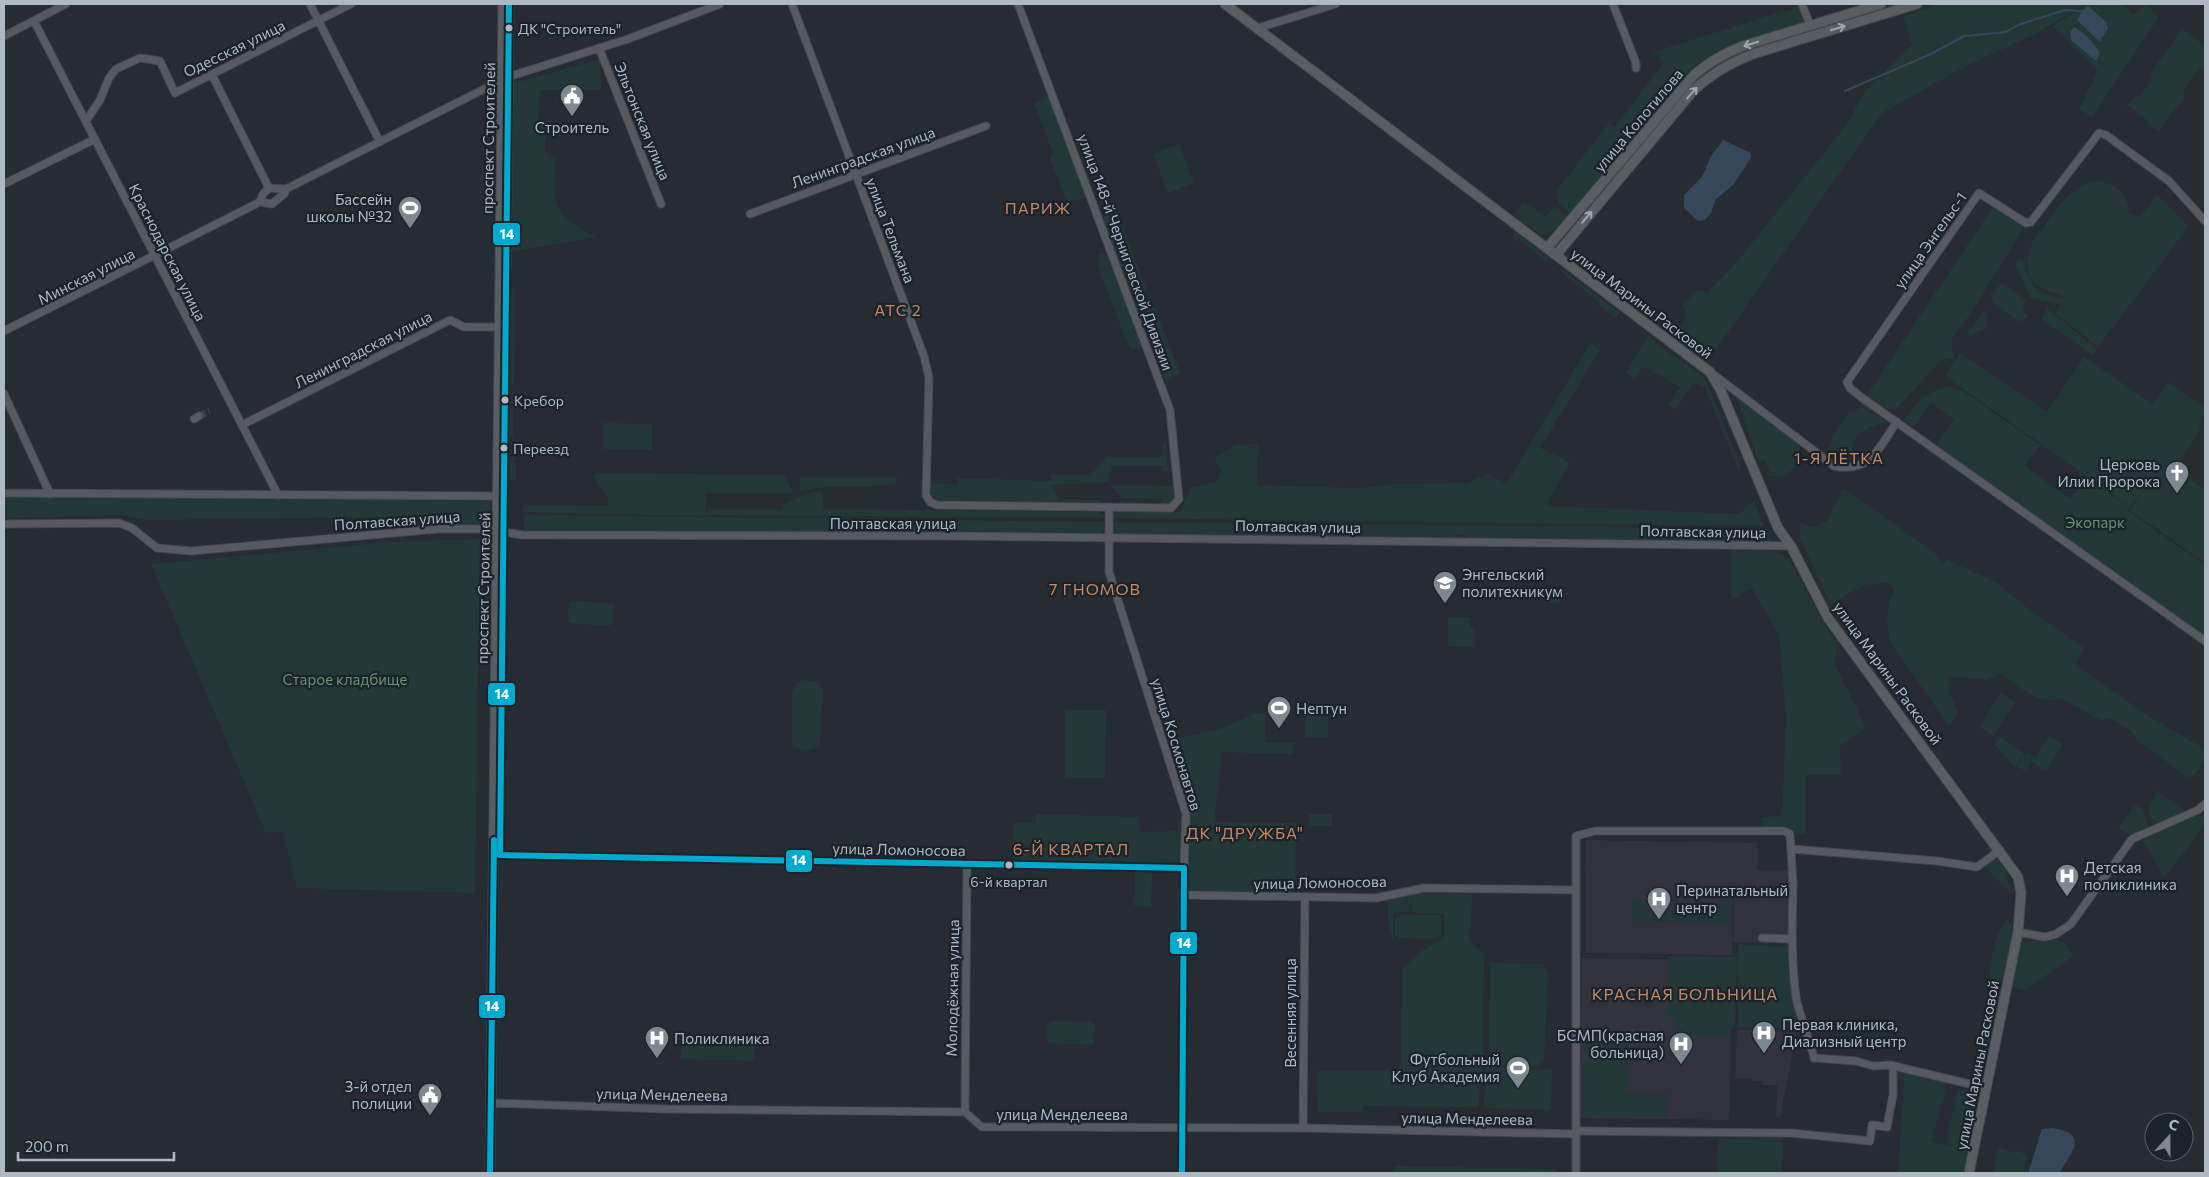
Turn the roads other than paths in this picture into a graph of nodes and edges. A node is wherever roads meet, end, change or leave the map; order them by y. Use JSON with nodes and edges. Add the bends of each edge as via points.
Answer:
{"nodes":[{"id":1,"x":66,"y":4,"type":"edge"},
{"id":2,"x":310,"y":4,"type":"edge"},
{"id":3,"x":351,"y":4,"type":"edge"},
{"id":4,"x":503,"y":4,"type":"edge"},
{"id":5,"x":509,"y":4,"type":"edge"},
{"id":6,"x":720,"y":4,"type":"edge"},
{"id":7,"x":792,"y":4,"type":"edge"},
{"id":8,"x":1018,"y":4,"type":"edge"},
{"id":9,"x":1225,"y":4,"type":"edge"},
{"id":10,"x":1336,"y":4,"type":"edge"},
{"id":11,"x":1613,"y":4,"type":"edge"},
{"id":12,"x":1802,"y":4,"type":"edge"},
{"id":13,"x":1881,"y":4,"type":"edge"},
{"id":14,"x":1917,"y":4,"type":"edge"},
{"id":15,"x":34,"y":21,"type":"junction"},
{"id":16,"x":319,"y":21,"type":"junction"},
{"id":17,"x":1810,"y":25,"type":"junction"},
{"id":18,"x":1258,"y":28,"type":"junction"},
{"id":19,"x":4,"y":36,"type":"edge"},
{"id":20,"x":1770,"y":38,"type":"junction"},
{"id":21,"x":1773,"y":47,"type":"junction"},
{"id":22,"x":599,"y":48,"type":"junction"},
{"id":23,"x":1636,"y":68,"type":"dead end"},
{"id":24,"x":212,"y":75,"type":"junction"},
{"id":25,"x":505,"y":79,"type":"junction"},
{"id":26,"x":86,"y":122,"type":"junction"},
{"id":27,"x":986,"y":126,"type":"dead end"},
{"id":28,"x":95,"y":139,"type":"junction"},
{"id":29,"x":380,"y":142,"type":"junction"},
{"id":30,"x":855,"y":173,"type":"junction"},
{"id":31,"x":4,"y":184,"type":"edge"},
{"id":32,"x":269,"y":188,"type":"junction"},
{"id":33,"x":286,"y":189,"type":"junction"},
{"id":34,"x":260,"y":202,"type":"junction"},
{"id":35,"x":661,"y":204,"type":"dead end"},
{"id":36,"x":750,"y":214,"type":"dead end"},
{"id":37,"x":2205,"y":220,"type":"edge"},
{"id":38,"x":1547,"y":248,"type":"junction"},
{"id":39,"x":1556,"y":255,"type":"junction"},
{"id":40,"x":155,"y":256,"type":"junction"},
{"id":41,"x":500,"y":327,"type":"junction"},
{"id":42,"x":4,"y":331,"type":"edge"},
{"id":43,"x":1710,"y":372,"type":"junction"},
{"id":44,"x":4,"y":394,"type":"edge"},
{"id":45,"x":1897,"y":422,"type":"junction"},
{"id":46,"x":242,"y":425,"type":"junction"},
{"id":47,"x":4,"y":494,"type":"edge"},
{"id":48,"x":50,"y":494,"type":"junction"},
{"id":49,"x":278,"y":495,"type":"junction"},
{"id":50,"x":501,"y":496,"type":"junction"},
{"id":51,"x":930,"y":502,"type":"joint"},
{"id":52,"x":1109,"y":508,"type":"junction"},
{"id":53,"x":1166,"y":510,"type":"joint"},
{"id":54,"x":4,"y":524,"type":"edge"},
{"id":55,"x":501,"y":532,"type":"junction"},
{"id":56,"x":1109,"y":537,"type":"junction"},
{"id":57,"x":1791,"y":546,"type":"junction"},
{"id":58,"x":2205,"y":641,"type":"edge"},
{"id":59,"x":2205,"y":804,"type":"edge"},
{"id":60,"x":1792,"y":848,"type":"junction"},
{"id":61,"x":2000,"y":850,"type":"junction"},
{"id":62,"x":497,"y":855,"type":"junction"},
{"id":63,"x":967,"y":864,"type":"junction"},
{"id":64,"x":1184,"y":868,"type":"junction"},
{"id":65,"x":1576,"y":890,"type":"junction"},
{"id":66,"x":1183,"y":895,"type":"junction"},
{"id":67,"x":1305,"y":897,"type":"junction"},
{"id":68,"x":2018,"y":932,"type":"junction"},
{"id":69,"x":1762,"y":938,"type":"dead end"},
{"id":70,"x":1792,"y":939,"type":"junction"},
{"id":71,"x":1893,"y":1066,"type":"junction"},
{"id":72,"x":1986,"y":1088,"type":"junction"},
{"id":73,"x":494,"y":1103,"type":"junction"},
{"id":74,"x":965,"y":1112,"type":"junction"},
{"id":75,"x":1183,"y":1128,"type":"junction"},
{"id":76,"x":1303,"y":1128,"type":"junction"},
{"id":77,"x":1577,"y":1132,"type":"junction"},
{"id":78,"x":490,"y":1173,"type":"edge"},
{"id":79,"x":496,"y":1173,"type":"edge"},
{"id":80,"x":1182,"y":1173,"type":"edge"},
{"id":81,"x":1576,"y":1173,"type":"edge"},
{"id":82,"x":1969,"y":1173,"type":"edge"}],
"edges":[{"from":1,"to":15,"type":"street"},
{"from":2,"to":16,"type":"street"},
{"from":3,"to":16,"type":"street","name":"Одесская улица"},
{"from":4,"to":25,"type":"main road","name":"проспект Строителей"},
{"from":5,"to":25,"type":"main road","name":"проспект Строителей"},
{"from":6,"to":22,"type":"street","name":"Минская улица"},
{"from":7,"to":30,"type":"street","name":"улица Тельмана"},
{"from":8,"to":53,"type":"street","name":"улица 148-й Черниговской Дивизии","via":[[1170,410],[1179,499]]},
{"from":9,"to":18,"type":"main road","name":"улица Марины Расковой"},
{"from":10,"to":18,"type":"street"},
{"from":11,"to":23,"type":"street"},
{"from":12,"to":17,"type":"street"},
{"from":13,"to":17,"type":"main road","name":"улица Колотилова"},
{"from":21,"to":14,"type":"main road","name":"улица Колотилова","one_way":true},
{"from":15,"to":19,"type":"street"},
{"from":15,"to":26,"type":"street","name":"Краснодарская улица"},
{"from":16,"to":24,"type":"street","name":"Одесская улица"},
{"from":16,"to":29,"type":"street"},
{"from":17,"to":20,"type":"main road","name":"улица Колотилова"},
{"from":18,"to":38,"type":"main road","name":"улица Марины Расковой"},
{"from":20,"to":21,"type":"main road"},
{"from":20,"to":38,"type":"main road","name":"улица Колотилова","one_way":true,"via":[[1724,54],[1694,75]]},
{"from":39,"to":21,"type":"main road","name":"улица Колотилова","one_way":true,"via":[[1693,90],[1732,62]]},
{"from":22,"to":25,"type":"street","name":"Минская улица"},
{"from":22,"to":35,"type":"street","name":"Эльтонская улица"},
{"from":24,"to":26,"type":"street","name":"Одесская улица","via":[[176,93],[160,62],[140,58],[116,70],[109,78]]},
{"from":24,"to":32,"type":"street"},
{"from":25,"to":29,"type":"street","name":"Минская улица"},
{"from":25,"to":41,"type":"main road","name":"проспект Строителей"},
{"from":25,"to":50,"type":"main road","name":"проспект Строителей"},
{"from":26,"to":28,"type":"street","name":"Краснодарская улица"},
{"from":27,"to":30,"type":"street","name":"Ленинградская улица"},
{"from":28,"to":31,"type":"street"},
{"from":28,"to":40,"type":"street","name":"Краснодарская улица"},
{"from":29,"to":33,"type":"street","name":"Минская улица"},
{"from":30,"to":36,"type":"street","name":"Ленинградская улица"},
{"from":30,"to":51,"type":"street","name":"улица Тельмана","via":[[924,356],[928,378],[926,495]]},
{"from":32,"to":33,"type":"street","name":"Минская улица"},
{"from":32,"to":34,"type":"street"},
{"from":33,"to":34,"type":"street","name":"Минская улица","via":[[272,204]]},
{"from":34,"to":40,"type":"street","name":"Минская улица"},
{"from":37,"to":45,"type":"street","name":"улица Энгельс-1","via":[[2169,181],[2103,133],[2096,136],[2032,222],[2026,222],[1979,193],[1847,382],[1861,397]]},
{"from":38,"to":39,"type":"main road","name":"улица Марины Расковой"},
{"from":39,"to":43,"type":"main road","name":"улица Марины Расковой"},
{"from":40,"to":42,"type":"street","name":"Минская улица"},
{"from":40,"to":46,"type":"street","name":"Краснодарская улица"},
{"from":41,"to":46,"type":"street","name":"Ленинградская улица","via":[[464,327],[450,320]]},
{"from":41,"to":50,"type":"main road","name":"проспект Строителей"},
{"from":43,"to":45,"type":"street","via":[[1834,466],[1842,468],[1867,463]]},
{"from":43,"to":57,"type":"main road","name":"улица Марины Расковой","via":[[1778,528]]},
{"from":44,"to":48,"type":"street"},
{"from":45,"to":58,"type":"street","name":"улица Энгельс-1"},
{"from":46,"to":49,"type":"street","name":"Краснодарская улица"},
{"from":47,"to":48,"type":"street","name":"Полтавская улица"},
{"from":48,"to":49,"type":"street","name":"Полтавская улица"},
{"from":49,"to":50,"type":"street","name":"Полтавская улица"},
{"from":50,"to":55,"type":"main road","name":"проспект Строителей"},
{"from":51,"to":52,"type":"street","name":"Полтавская улица","via":[[937,505]]},
{"from":52,"to":53,"type":"street","name":"Полтавская улица"},
{"from":52,"to":56,"type":"street","name":"улица Космонавтов"},
{"from":54,"to":55,"type":"street","name":"Полтавская улица","via":[[120,523],[132,528],[157,548],[191,551],[438,529]]},
{"from":55,"to":56,"type":"street","name":"Полтавская улица","via":[[786,537]]},
{"from":55,"to":62,"type":"main road","name":"проспект Строителей"},
{"from":56,"to":57,"type":"street","name":"Полтавская улица"},
{"from":56,"to":64,"type":"street","name":"улица Космонавтов","via":[[1109,572],[1186,814]]},
{"from":57,"to":61,"type":"main road","name":"улица Марины Расковой","via":[[1828,618]]},
{"from":59,"to":68,"type":"street","via":[[2132,839],[2071,924],[2056,934],[2044,936]]},
{"from":60,"to":61,"type":"street","via":[[1977,867]]},
{"from":60,"to":65,"type":"street","via":[[1790,834],[1784,831],[1585,833],[1576,836]]},
{"from":60,"to":70,"type":"street"},
{"from":61,"to":68,"type":"main road","name":"улица Марины Расковой","via":[[2016,872],[2020,885]]},
{"from":62,"to":63,"type":"street","name":"улица Ломоносова"},
{"from":62,"to":73,"type":"main road","name":"проспект Строителей"},
{"from":63,"to":64,"type":"street","name":"улица Ломоносова"},
{"from":63,"to":74,"type":"street","name":"Молодёжная улица"},
{"from":64,"to":66,"type":"street","name":"улица Космонавтов"},
{"from":65,"to":67,"type":"street","name":"улица Ломоносова","via":[[1424,888],[1376,898]]},
{"from":65,"to":77,"type":"street"},
{"from":66,"to":67,"type":"street","name":"улица Ломоносова"},
{"from":66,"to":75,"type":"street","name":"улица Космонавтов"},
{"from":67,"to":76,"type":"street","name":"Весенняя улица"},
{"from":68,"to":72,"type":"main road","name":"улица Марины Расковой"},
{"from":69,"to":70,"type":"street"},
{"from":70,"to":71,"type":"street","via":[[1798,1006],[1808,1041],[1813,1046],[1814,1058]]},
{"from":71,"to":72,"type":"street"},
{"from":71,"to":77,"type":"street","name":"улица Менделеева","via":[[1893,1095],[1887,1127],[1872,1125],[1870,1141],[1791,1133]]},
{"from":72,"to":82,"type":"main road","name":"улица Марины Расковой"},
{"from":73,"to":74,"type":"street","name":"улица Менделеева","via":[[667,1109]]},
{"from":73,"to":78,"type":"main road","name":"проспект Строителей"},
{"from":73,"to":79,"type":"main road","name":"проспект Строителей"},
{"from":74,"to":75,"type":"street","name":"улица Менделеева","via":[[982,1127]]},
{"from":75,"to":76,"type":"street","name":"улица Менделеева"},
{"from":75,"to":80,"type":"street","name":"улица Космонавтов"},
{"from":76,"to":77,"type":"street","name":"улица Менделеева"},
{"from":77,"to":81,"type":"street"}]}
